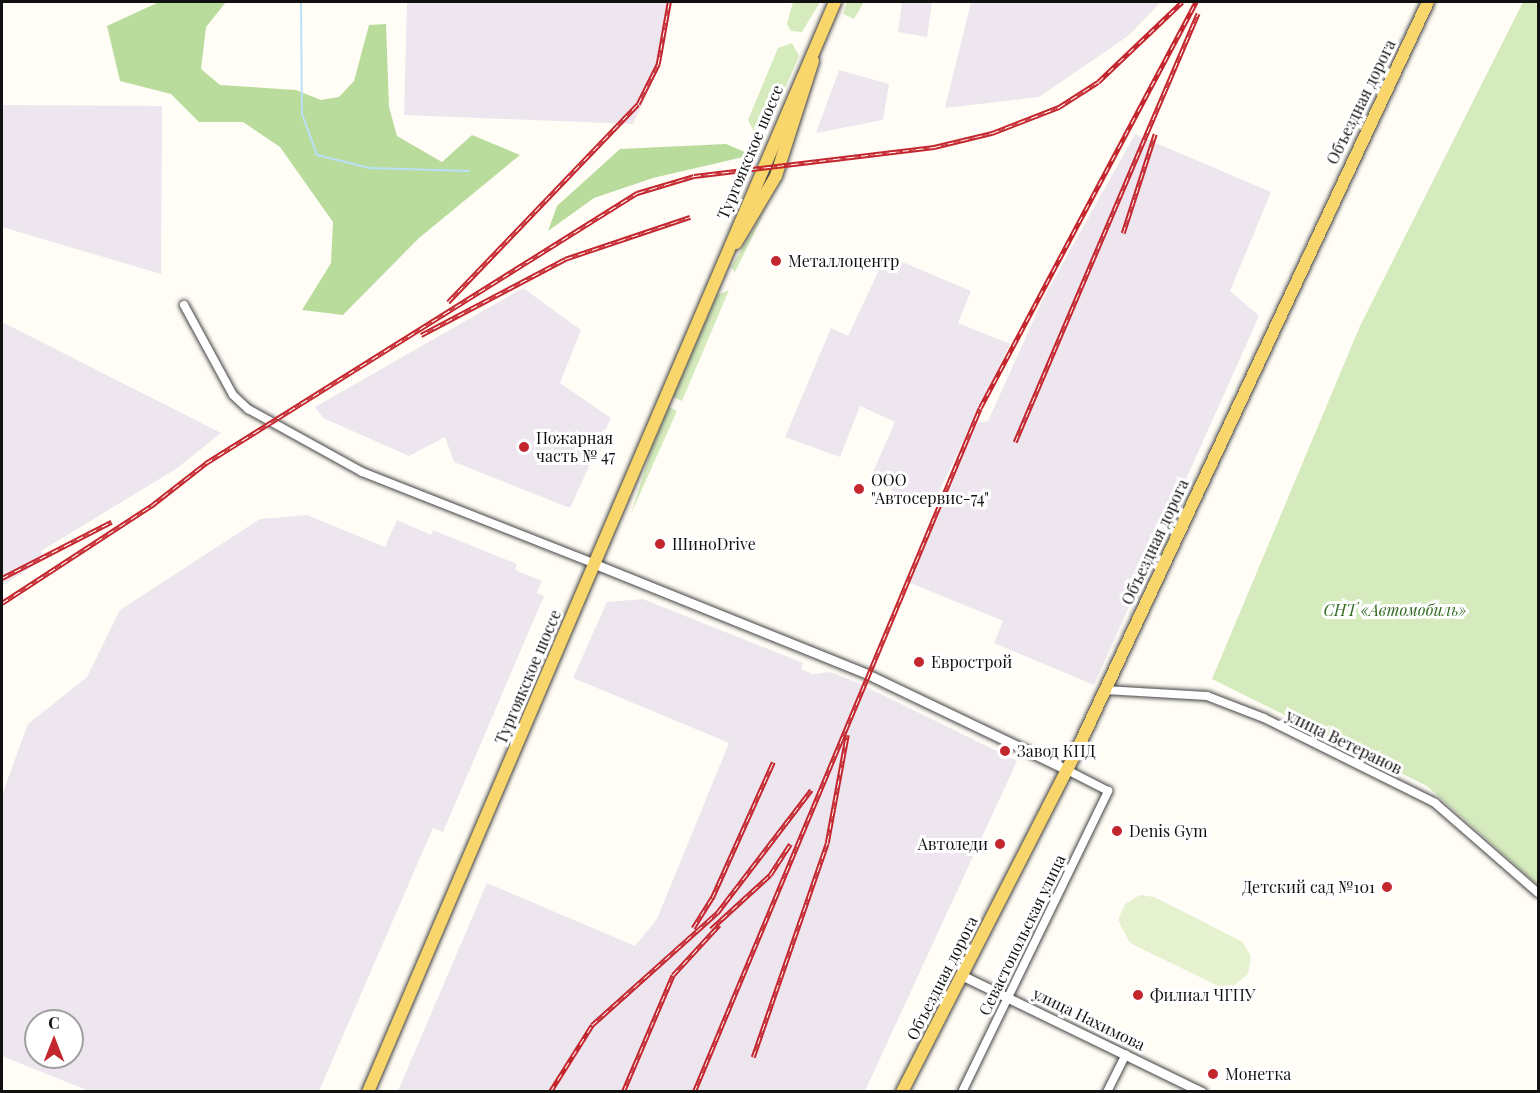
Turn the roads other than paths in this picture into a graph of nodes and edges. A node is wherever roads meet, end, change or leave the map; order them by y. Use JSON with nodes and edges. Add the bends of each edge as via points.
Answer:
{"nodes":[{"id":1,"x":835,"y":2,"type":"edge"},
{"id":2,"x":1428,"y":2,"type":"edge"},
{"id":3,"x":184,"y":305,"type":"dead end"},
{"id":4,"x":595,"y":564,"type":"junction"},
{"id":5,"x":1105,"y":690,"type":"junction"},
{"id":6,"x":1066,"y":770,"type":"junction"},
{"id":7,"x":1539,"y":893,"type":"edge"},
{"id":8,"x":963,"y":976,"type":"junction"},
{"id":9,"x":1008,"y":996,"type":"junction"},
{"id":10,"x":1126,"y":1054,"type":"junction"},
{"id":11,"x":369,"y":1092,"type":"edge"},
{"id":12,"x":902,"y":1092,"type":"edge"},
{"id":13,"x":962,"y":1092,"type":"edge"},
{"id":14,"x":1107,"y":1092,"type":"edge"},
{"id":15,"x":1202,"y":1092,"type":"edge"}],
"edges":[{"from":1,"to":4,"type":"main road","name":"Тургоякское шоссе","via":[[817,45],[776,176],[718,274]]},
{"from":2,"to":5,"type":"main road","name":"Объездная дорога"},
{"from":3,"to":4,"type":"street","via":[[233,395],[248,409],[362,472]]},
{"from":4,"to":6,"type":"street","via":[[867,674]]},
{"from":4,"to":11,"type":"main road","name":"Тургоякское шоссе"},
{"from":5,"to":6,"type":"main road","name":"Объездная дорога"},
{"from":5,"to":7,"type":"street","name":"улица Ветеранов","via":[[1207,696],[1264,718],[1434,803]]},
{"from":6,"to":8,"type":"main road","name":"Объездная дорога"},
{"from":6,"to":9,"type":"street","name":"Севастопольская улица","via":[[1108,791]]},
{"from":8,"to":9,"type":"street","name":"улица Нахимова"},
{"from":8,"to":12,"type":"main road","name":"Объездная дорога"},
{"from":9,"to":10,"type":"street","name":"улица Нахимова"},
{"from":9,"to":13,"type":"street","name":"Севастопольская улица"},
{"from":10,"to":14,"type":"street"},
{"from":10,"to":15,"type":"street","name":"улица Нахимова"}]}
